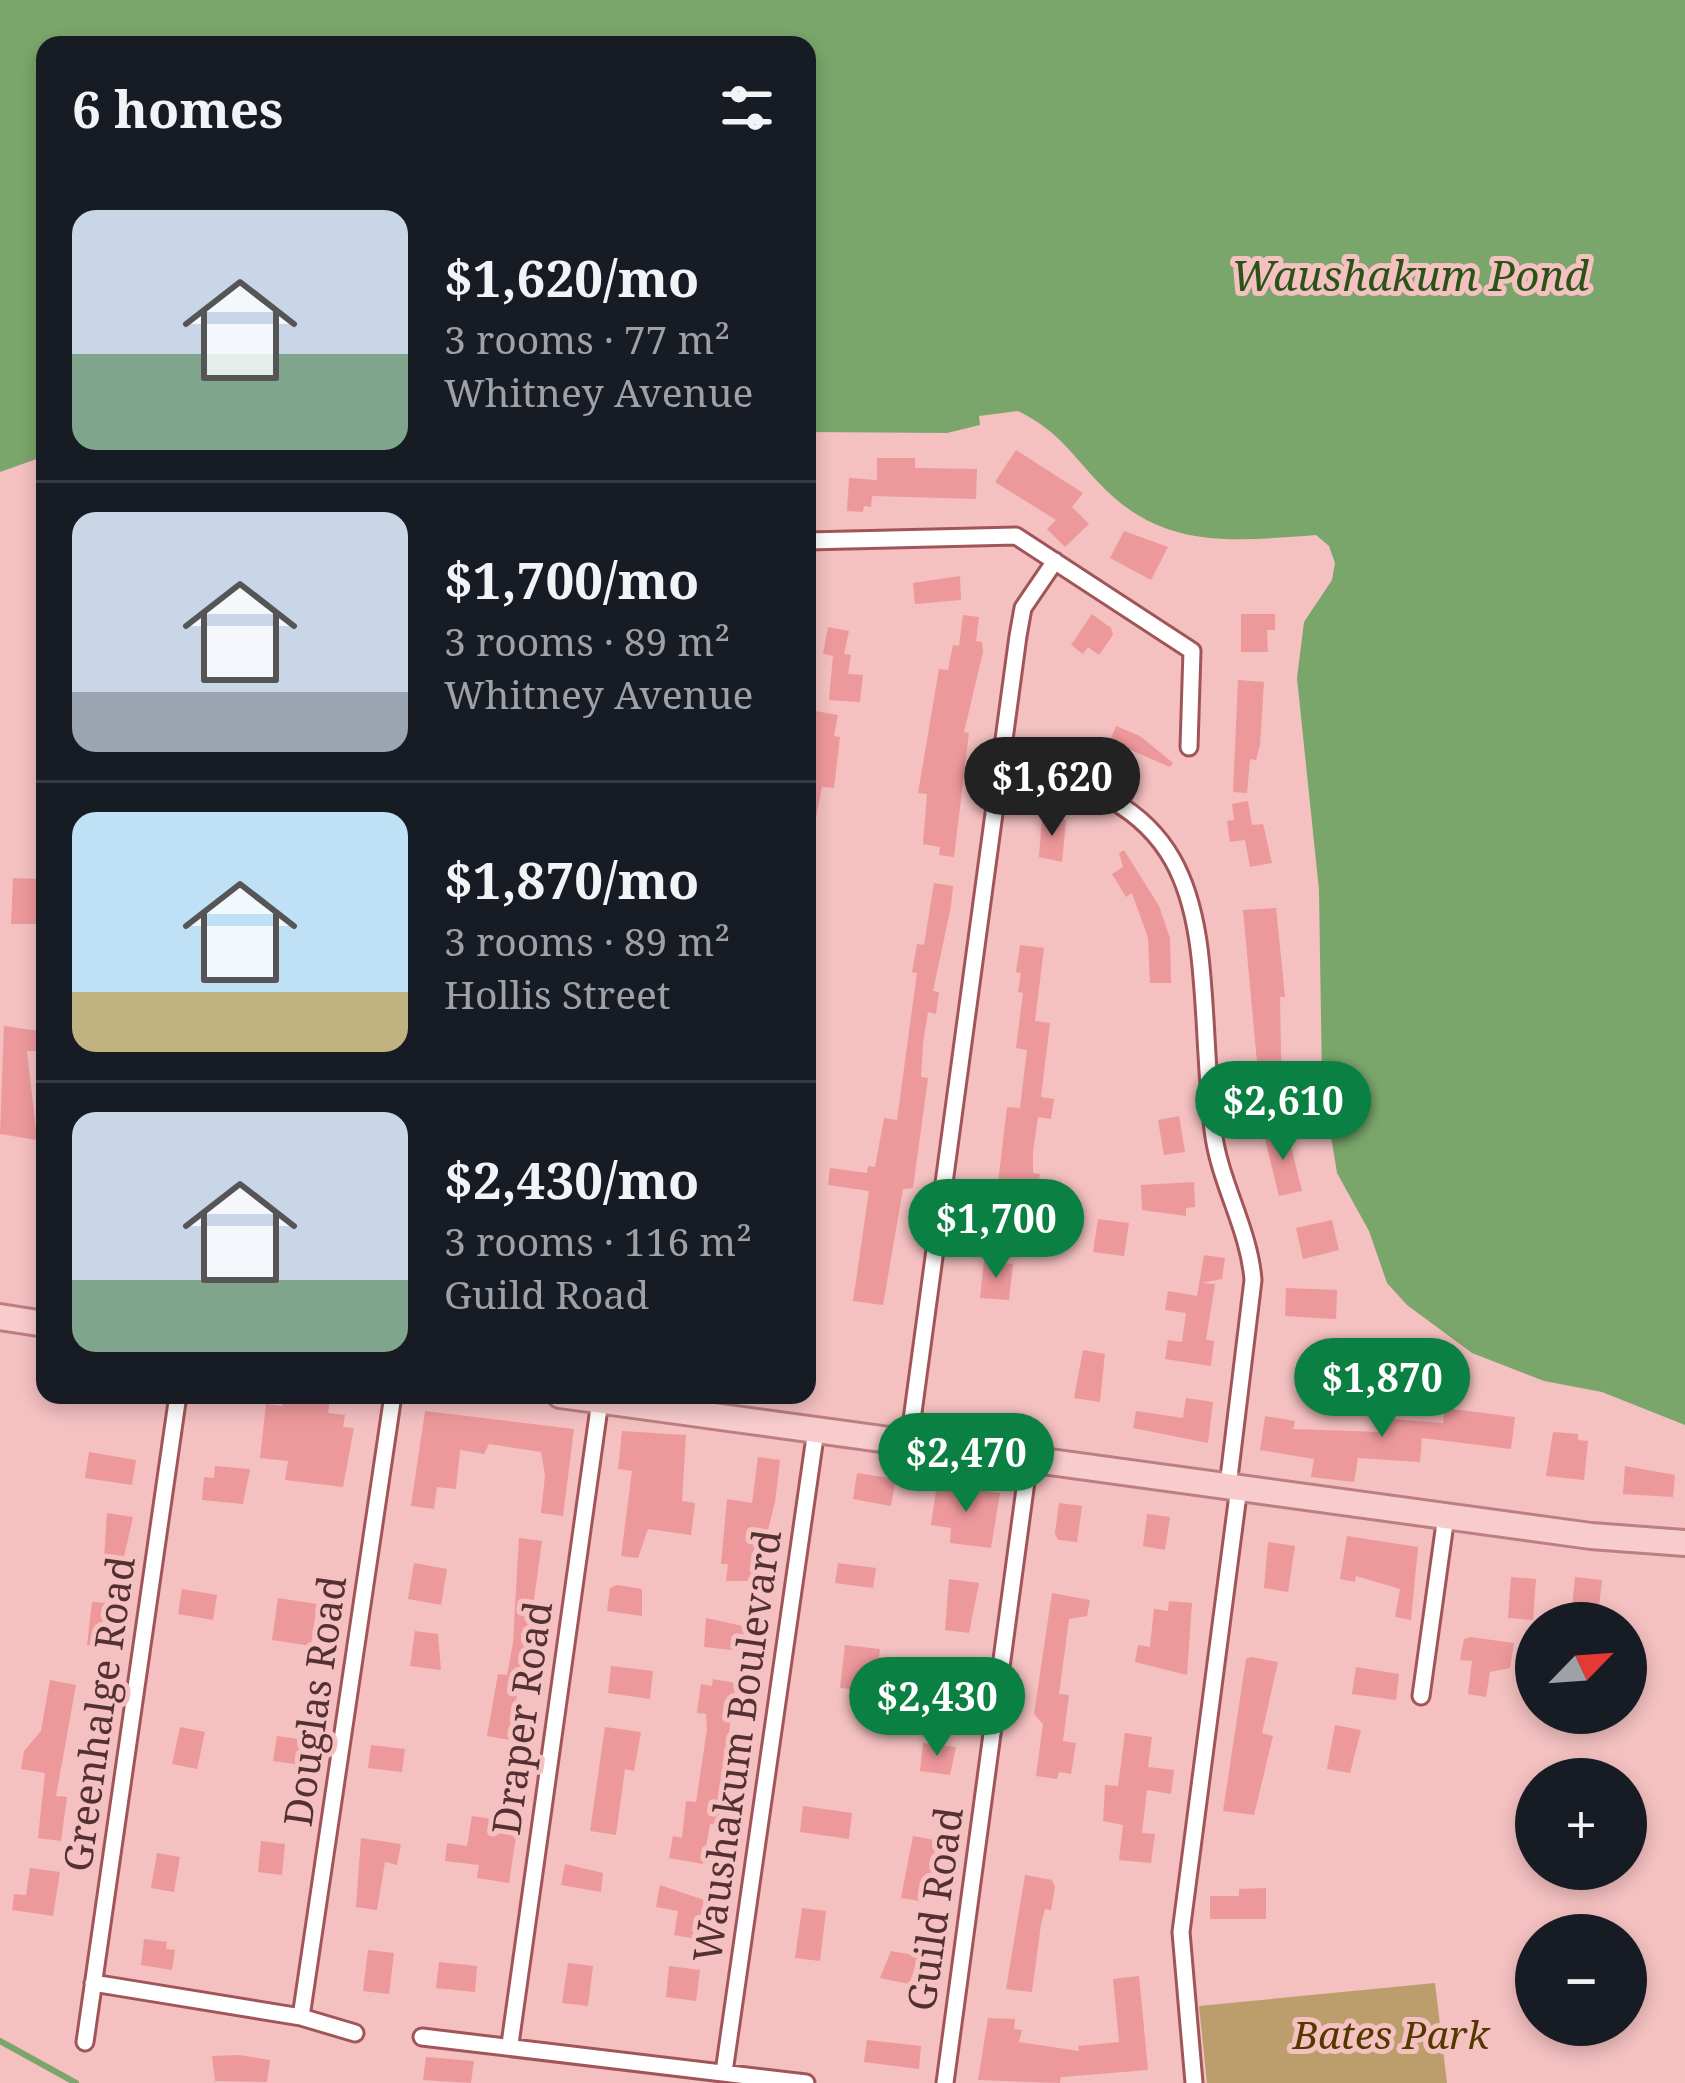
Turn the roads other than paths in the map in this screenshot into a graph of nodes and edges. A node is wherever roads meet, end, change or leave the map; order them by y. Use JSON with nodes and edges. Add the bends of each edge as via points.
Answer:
{"nodes":[{"id":1,"x":816,"y":541,"type":"edge"},
{"id":2,"x":1055,"y":561,"type":"junction"},
{"id":3,"x":1189,"y":747,"type":"dead end"},
{"id":4,"x":1000,"y":766,"type":"junction"},
{"id":5,"x":0,"y":1317,"type":"edge"},
{"id":6,"x":36,"y":1323,"type":"edge"},
{"id":7,"x":177,"y":1404,"type":"edge"},
{"id":8,"x":392,"y":1404,"type":"edge"},
{"id":9,"x":600,"y":1404,"type":"edge"},
{"id":10,"x":684,"y":1404,"type":"edge"},
{"id":11,"x":816,"y":1430,"type":"junction"},
{"id":12,"x":909,"y":1442,"type":"junction"},
{"id":13,"x":1029,"y":1459,"type":"junction"},
{"id":14,"x":1233,"y":1487,"type":"junction"},
{"id":15,"x":1446,"y":1516,"type":"junction"},
{"id":16,"x":1685,"y":1543,"type":"edge"},
{"id":17,"x":1420,"y":1696,"type":"dead end"},
{"id":18,"x":93,"y":1983,"type":"junction"},
{"id":19,"x":301,"y":2017,"type":"junction"},
{"id":20,"x":355,"y":2033,"type":"dead end"},
{"id":21,"x":422,"y":2037,"type":"dead end"},
{"id":22,"x":85,"y":2042,"type":"dead end"},
{"id":23,"x":510,"y":2044,"type":"junction"},
{"id":24,"x":724,"y":2072,"type":"junction"},
{"id":25,"x":806,"y":2083,"type":"edge"},
{"id":26,"x":944,"y":2083,"type":"edge"},
{"id":27,"x":1194,"y":2083,"type":"edge"}],
"edges":[{"from":1,"to":2,"type":"street","via":[[992,532],[1016,536]]},
{"from":2,"to":3,"type":"street","via":[[1192,651]]},
{"from":2,"to":4,"type":"street","via":[[1023,608]]},
{"from":4,"to":12,"type":"street"},
{"from":4,"to":14,"type":"street","via":[[1080,781],[1130,810],[1160,839],[1188,895],[1201,959],[1213,1132],[1253,1280]]},
{"from":5,"to":6,"type":"main road"},
{"from":7,"to":18,"type":"street","name":"Greenhalge Road"},
{"from":8,"to":19,"type":"street","name":"Douglas Road"},
{"from":9,"to":23,"type":"street","name":"Draper Road"},
{"from":10,"to":11,"type":"main road"},
{"from":11,"to":12,"type":"main road"},
{"from":11,"to":24,"type":"street","name":"Waushakum Boulevard"},
{"from":12,"to":13,"type":"main road"},
{"from":13,"to":14,"type":"main road"},
{"from":13,"to":26,"type":"street","name":"Guild Road"},
{"from":14,"to":15,"type":"main road"},
{"from":14,"to":27,"type":"street","via":[[1180,1932]]},
{"from":15,"to":16,"type":"main road"},
{"from":15,"to":17,"type":"street"},
{"from":18,"to":19,"type":"street"},
{"from":18,"to":22,"type":"street","name":"Greenhalge Road"},
{"from":19,"to":20,"type":"street"},
{"from":21,"to":23,"type":"street"},
{"from":23,"to":24,"type":"street"},
{"from":24,"to":25,"type":"street"}]}
